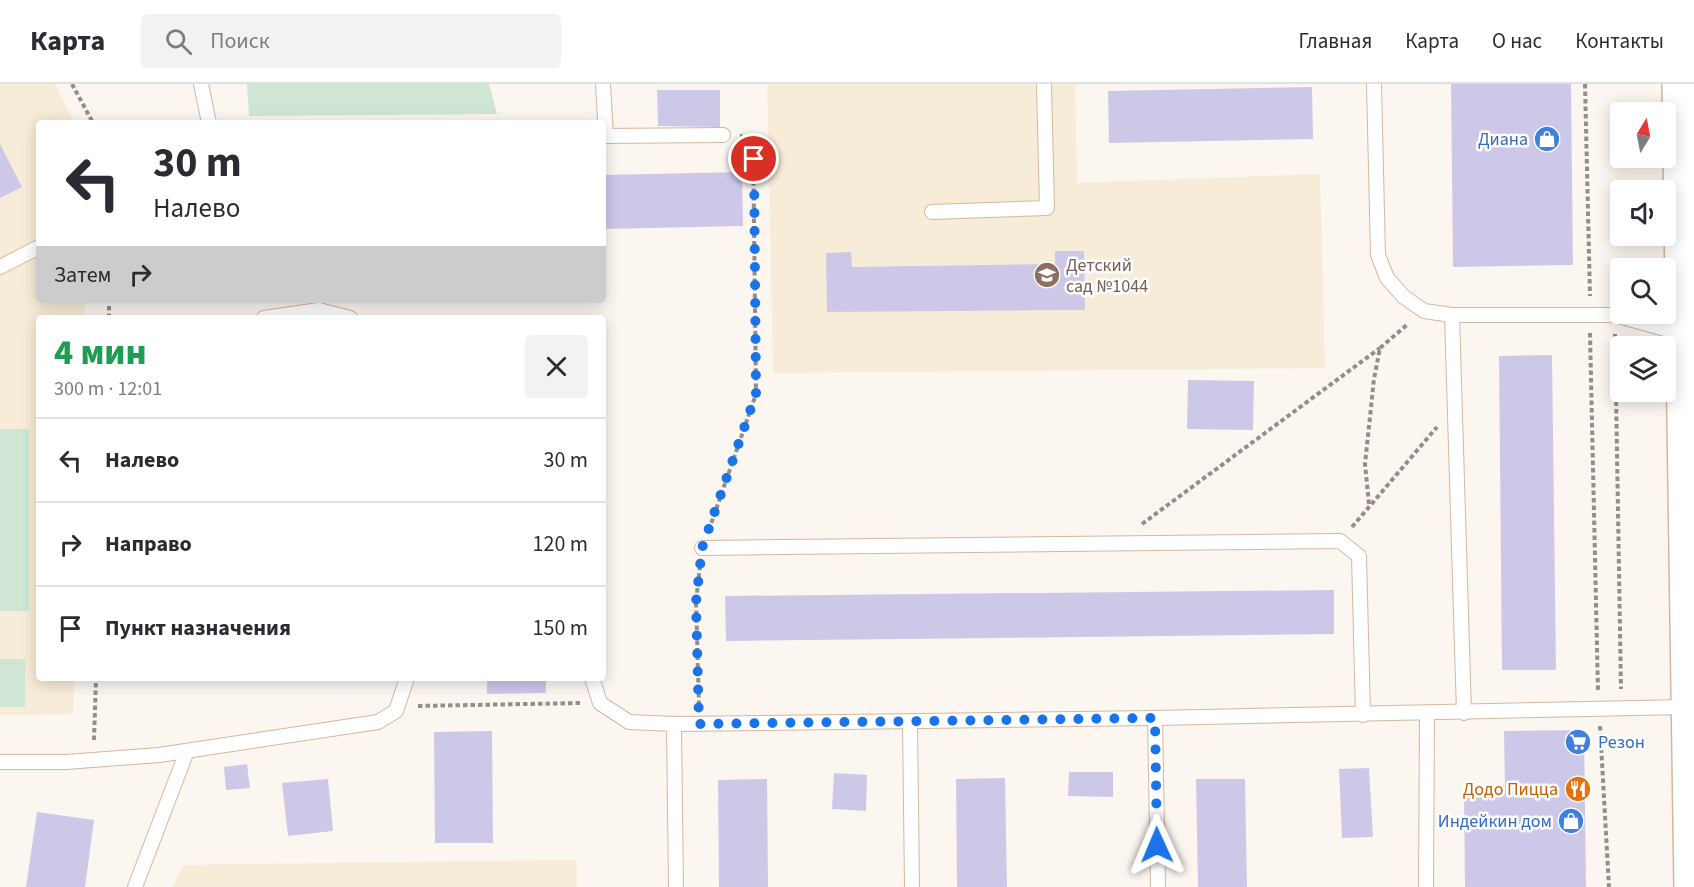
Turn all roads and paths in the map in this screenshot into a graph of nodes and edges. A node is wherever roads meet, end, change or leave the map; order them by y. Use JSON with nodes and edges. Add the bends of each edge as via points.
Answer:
{"nodes":[{"id":1,"x":72,"y":84,"type":"edge"},
{"id":2,"x":201,"y":84,"type":"edge"},
{"id":3,"x":603,"y":84,"type":"edge"},
{"id":4,"x":1044,"y":84,"type":"edge"},
{"id":5,"x":1374,"y":84,"type":"edge"},
{"id":6,"x":1586,"y":84,"type":"edge"},
{"id":7,"x":1679,"y":84,"type":"edge"},
{"id":8,"x":91,"y":120,"type":"edge"},
{"id":9,"x":208,"y":120,"type":"edge"},
{"id":10,"x":604,"y":120,"type":"edge"},
{"id":11,"x":723,"y":135,"type":"joint"},
{"id":12,"x":606,"y":136,"type":"edge"},
{"id":13,"x":932,"y":212,"type":"dead end"},
{"id":14,"x":36,"y":249,"type":"edge"},
{"id":15,"x":0,"y":267,"type":"edge"},
{"id":16,"x":1424,"y":311,"type":"junction"},
{"id":17,"x":285,"y":315,"type":"edge"},
{"id":18,"x":338,"y":315,"type":"edge"},
{"id":19,"x":1452,"y":315,"type":"junction"},
{"id":20,"x":1610,"y":315,"type":"edge"},
{"id":21,"x":1590,"y":316,"type":"junction"},
{"id":22,"x":1615,"y":324,"type":"edge"},
{"id":23,"x":1647,"y":324,"type":"edge"},
{"id":24,"x":1683,"y":334,"type":"junction"},
{"id":25,"x":1380,"y":348,"type":"junction"},
{"id":26,"x":1454,"y":409,"type":"junction"},
{"id":27,"x":1369,"y":504,"type":"junction"},
{"id":28,"x":1340,"y":541,"type":"junction"},
{"id":29,"x":1115,"y":544,"type":"junction"},
{"id":30,"x":702,"y":548,"type":"junction"},
{"id":31,"x":96,"y":681,"type":"edge"},
{"id":32,"x":406,"y":681,"type":"edge"},
{"id":33,"x":593,"y":681,"type":"edge"},
{"id":34,"x":600,"y":703,"type":"junction"},
{"id":35,"x":1686,"y":707,"type":"junction"},
{"id":36,"x":1621,"y":709,"type":"junction"},
{"id":37,"x":1599,"y":710,"type":"junction"},
{"id":38,"x":396,"y":711,"type":"junction"},
{"id":39,"x":1464,"y":713,"type":"junction"},
{"id":40,"x":1426,"y":714,"type":"junction"},
{"id":41,"x":1363,"y":715,"type":"junction"},
{"id":42,"x":1155,"y":718,"type":"junction"},
{"id":43,"x":910,"y":722,"type":"junction"},
{"id":44,"x":674,"y":724,"type":"junction"},
{"id":45,"x":699,"y":724,"type":"junction"},
{"id":46,"x":187,"y":751,"type":"junction"},
{"id":47,"x":93,"y":760,"type":"junction"},
{"id":48,"x":0,"y":762,"type":"edge"},
{"id":49,"x":135,"y":887,"type":"edge"},
{"id":50,"x":676,"y":887,"type":"edge"},
{"id":51,"x":912,"y":887,"type":"edge"},
{"id":52,"x":1158,"y":887,"type":"edge"},
{"id":53,"x":1426,"y":887,"type":"edge"},
{"id":54,"x":1609,"y":887,"type":"edge"},
{"id":55,"x":1690,"y":887,"type":"edge"}],
"edges":[{"from":1,"to":8,"type":"path"},
{"from":2,"to":9,"type":"lane"},
{"from":3,"to":10,"type":"lane"},
{"from":4,"to":13,"type":"lane","via":[[1047,208]]},
{"from":5,"to":16,"type":"lane","via":[[1378,255],[1387,278]]},
{"from":6,"to":21,"type":"path"},
{"from":7,"to":24,"type":"main road"},
{"from":11,"to":12,"type":"lane"},
{"from":11,"to":30,"type":"path","via":[[753,136],[756,394]]},
{"from":14,"to":15,"type":"lane"},
{"from":16,"to":19,"type":"lane"},
{"from":16,"to":25,"type":"path"},
{"from":17,"to":18,"type":"lane","via":[[319,310]]},
{"from":19,"to":21,"type":"lane"},
{"from":19,"to":26,"type":"lane"},
{"from":20,"to":21,"type":"lane"},
{"from":21,"to":37,"type":"path"},
{"from":22,"to":36,"type":"path"},
{"from":23,"to":24,"type":"lane"},
{"from":24,"to":35,"type":"main road"},
{"from":25,"to":27,"type":"path","via":[[1365,464]]},
{"from":25,"to":29,"type":"path"},
{"from":26,"to":27,"type":"path"},
{"from":26,"to":39,"type":"lane"},
{"from":27,"to":28,"type":"path"},
{"from":28,"to":29,"type":"lane"},
{"from":28,"to":41,"type":"lane","via":[[1359,556]]},
{"from":29,"to":30,"type":"lane"},
{"from":30,"to":45,"type":"path","via":[[696,602]]},
{"from":31,"to":47,"type":"path"},
{"from":32,"to":38,"type":"lane"},
{"from":33,"to":34,"type":"lane"},
{"from":34,"to":38,"type":"path","via":[[424,705]]},
{"from":34,"to":44,"type":"lane","via":[[629,722]]},
{"from":35,"to":36,"type":"lane"},
{"from":35,"to":55,"type":"main road"},
{"from":36,"to":37,"type":"lane"},
{"from":37,"to":39,"type":"lane"},
{"from":37,"to":54,"type":"path"},
{"from":38,"to":46,"type":"lane","via":[[378,722]]},
{"from":39,"to":40,"type":"lane"},
{"from":40,"to":41,"type":"lane"},
{"from":40,"to":53,"type":"lane"},
{"from":41,"to":42,"type":"lane"},
{"from":42,"to":43,"type":"lane"},
{"from":42,"to":52,"type":"lane"},
{"from":43,"to":45,"type":"lane"},
{"from":43,"to":51,"type":"lane"},
{"from":44,"to":45,"type":"lane"},
{"from":44,"to":50,"type":"lane"},
{"from":46,"to":47,"type":"lane"},
{"from":46,"to":49,"type":"lane"},
{"from":47,"to":48,"type":"lane"}]}
